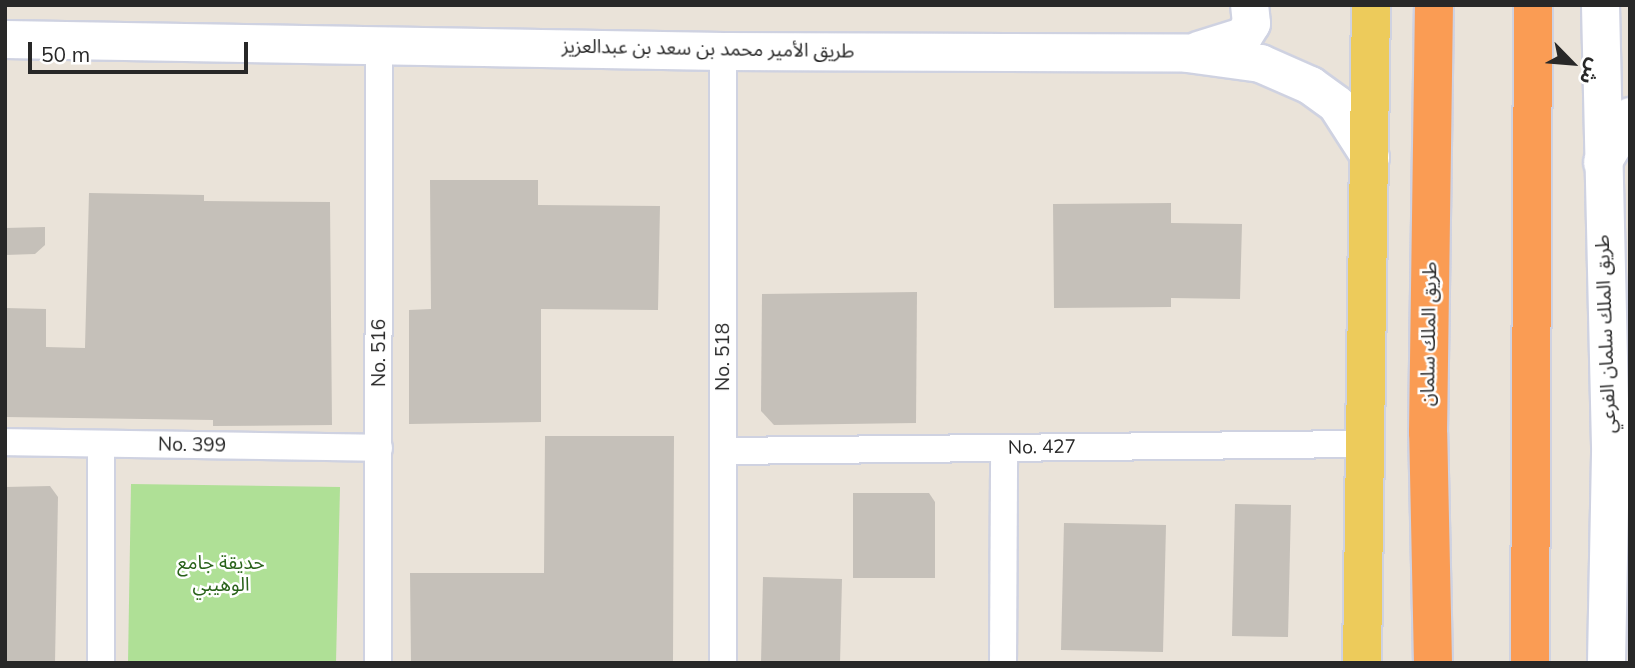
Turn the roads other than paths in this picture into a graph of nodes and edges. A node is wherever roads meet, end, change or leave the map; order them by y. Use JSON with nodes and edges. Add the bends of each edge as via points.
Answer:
{"nodes":[{"id":1,"x":1249,"y":5,"type":"edge"},
{"id":2,"x":1371,"y":5,"type":"edge"},
{"id":3,"x":1434,"y":5,"type":"edge"},
{"id":4,"x":1533,"y":5,"type":"edge"},
{"id":5,"x":1600,"y":5,"type":"edge"},
{"id":6,"x":5,"y":39,"type":"edge"},
{"id":7,"x":379,"y":43,"type":"junction"},
{"id":8,"x":723,"y":51,"type":"junction"},
{"id":9,"x":1187,"y":53,"type":"junction"},
{"id":10,"x":1630,"y":116,"type":"edge"},
{"id":11,"x":1370,"y":158,"type":"junction"},
{"id":12,"x":1602,"y":162,"type":"junction"},
{"id":13,"x":5,"y":442,"type":"edge"},
{"id":14,"x":100,"y":444,"type":"junction"},
{"id":15,"x":1362,"y":444,"type":"junction"},
{"id":16,"x":379,"y":448,"type":"junction"},
{"id":17,"x":1004,"y":448,"type":"junction"},
{"id":18,"x":723,"y":451,"type":"junction"},
{"id":19,"x":1620,"y":454,"type":"edge"},
{"id":20,"x":101,"y":663,"type":"edge"},
{"id":21,"x":378,"y":663,"type":"edge"},
{"id":22,"x":723,"y":663,"type":"edge"},
{"id":23,"x":1003,"y":663,"type":"edge"},
{"id":24,"x":1362,"y":663,"type":"edge"},
{"id":25,"x":1433,"y":663,"type":"edge"},
{"id":26,"x":1530,"y":663,"type":"edge"},
{"id":27,"x":1606,"y":663,"type":"edge"}],
"edges":[{"from":1,"to":9,"type":"main road","via":[[1251,23],[1243,36]]},
{"from":2,"to":11,"type":"main road"},
{"from":3,"to":25,"type":"highway","name":"طريق الملك سلمان","via":[[1428,433]]},
{"from":4,"to":26,"type":"highway"},
{"from":5,"to":12,"type":"main road","name":"طريق الملك سلمان الفرعي"},
{"from":6,"to":7,"type":"main road","name":"طريق الأمير محمد بن سعد بن عبدالعزيز"},
{"from":7,"to":8,"type":"main road","name":"طريق الأمير محمد بن سعد بن عبدالعزيز"},
{"from":7,"to":16,"type":"street","name":"No. 516"},
{"from":8,"to":9,"type":"main road","name":"طريق الأمير محمد بن سعد بن عبدالعزيز"},
{"from":8,"to":18,"type":"street","name":"No. 518"},
{"from":9,"to":11,"type":"main road","name":"طريق الأمير محمد بن سعد بن عبدالعزيز","via":[[1260,63],[1310,85],[1336,104]]},
{"from":10,"to":12,"type":"main road"},
{"from":11,"to":15,"type":"main road"},
{"from":12,"to":19,"type":"main road","name":"طريق الملك سلمان الفرعي"},
{"from":13,"to":14,"type":"street","name":"No. 399"},
{"from":14,"to":16,"type":"street","name":"No. 399"},
{"from":14,"to":20,"type":"street"},
{"from":15,"to":17,"type":"street","name":"No. 427"},
{"from":15,"to":24,"type":"main road"},
{"from":16,"to":21,"type":"street","name":"No. 516"},
{"from":17,"to":18,"type":"street","name":"No. 427"},
{"from":17,"to":23,"type":"street"},
{"from":18,"to":22,"type":"street","name":"No. 518"},
{"from":19,"to":27,"type":"main road","name":"طريق الملك سلمان الفرعي"}]}
